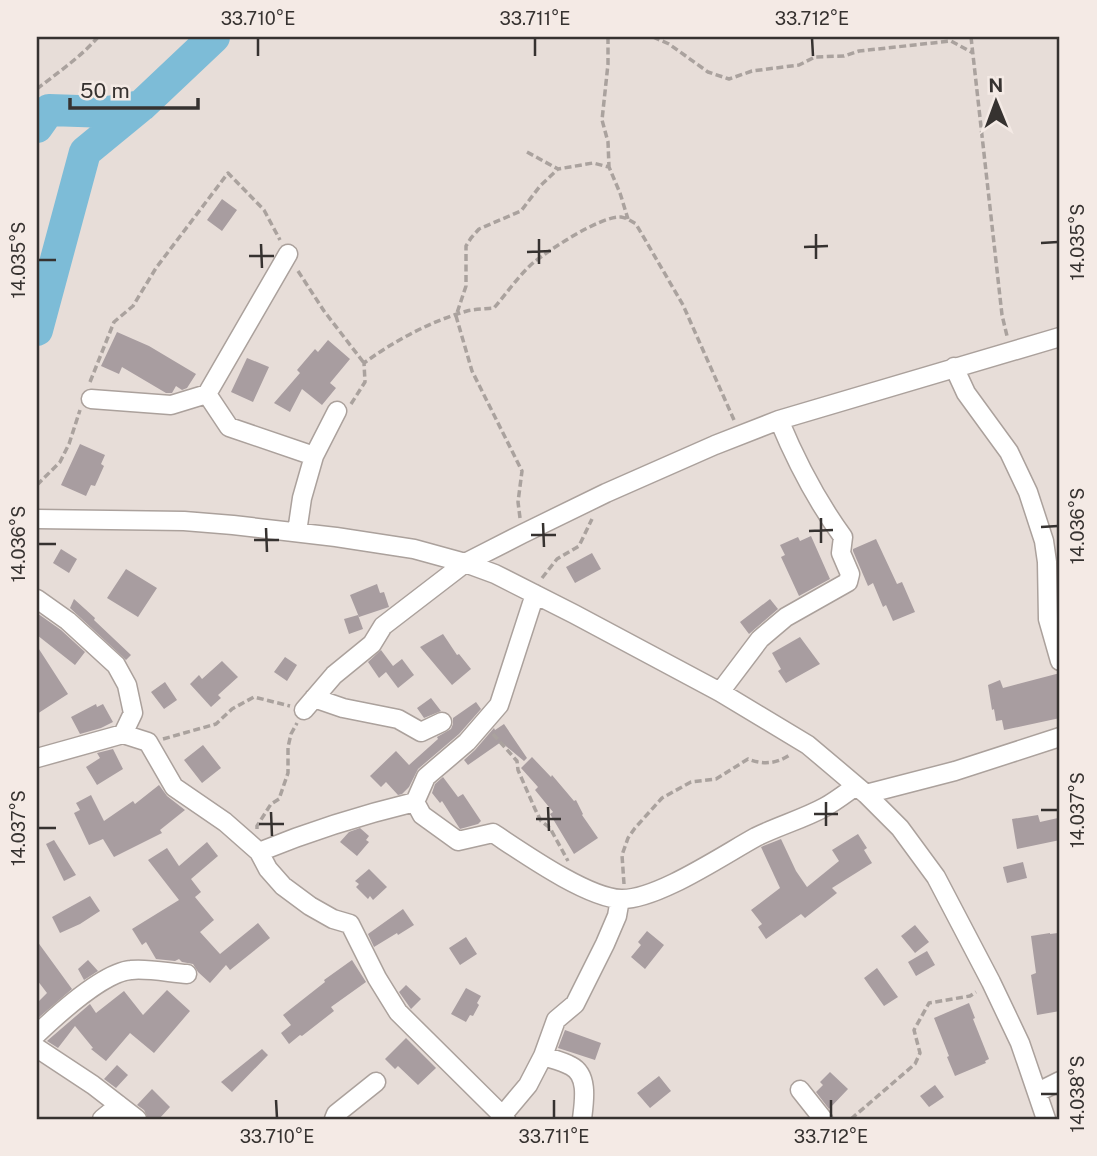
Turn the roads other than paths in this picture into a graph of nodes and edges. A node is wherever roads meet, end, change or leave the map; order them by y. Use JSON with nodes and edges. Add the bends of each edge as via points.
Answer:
{"nodes":[{"id":1,"x":288,"y":254,"type":"road end"},
{"id":2,"x":1060,"y":337,"type":"edge"},
{"id":3,"x":954,"y":367,"type":"junction"},
{"id":4,"x":207,"y":394,"type":"junction"},
{"id":5,"x":87,"y":397,"type":"road end"},
{"id":6,"x":344,"y":408,"type":"road end"},
{"id":7,"x":779,"y":420,"type":"junction"},
{"id":8,"x":314,"y":456,"type":"junction"},
{"id":9,"x":37,"y":519,"type":"edge"},
{"id":10,"x":297,"y":533,"type":"junction"},
{"id":11,"x":1054,"y":560,"type":"edge"},
{"id":12,"x":465,"y":563,"type":"junction"},
{"id":13,"x":535,"y":594,"type":"junction"},
{"id":14,"x":37,"y":599,"type":"edge"},
{"id":15,"x":1060,"y":661,"type":"edge"},
{"id":16,"x":720,"y":692,"type":"junction"},
{"id":17,"x":442,"y":722,"type":"dead end"},
{"id":18,"x":123,"y":734,"type":"junction"},
{"id":19,"x":1060,"y":737,"type":"edge"},
{"id":20,"x":37,"y":758,"type":"edge"},
{"id":21,"x":861,"y":790,"type":"junction"},
{"id":22,"x":415,"y":802,"type":"junction"},
{"id":23,"x":259,"y":852,"type":"junction"},
{"id":24,"x":620,"y":899,"type":"junction"},
{"id":25,"x":187,"y":974,"type":"dead end"},
{"id":26,"x":37,"y":1034,"type":"edge"},
{"id":27,"x":37,"y":1048,"type":"edge"},
{"id":28,"x":543,"y":1056,"type":"junction"},
{"id":29,"x":1060,"y":1081,"type":"edge"},
{"id":30,"x":376,"y":1083,"type":"dead end"},
{"id":31,"x":800,"y":1090,"type":"dead end"},
{"id":32,"x":1038,"y":1092,"type":"junction"},
{"id":33,"x":119,"y":1105,"type":"junction"},
{"id":34,"x":504,"y":1118,"type":"edge"},
{"id":35,"x":102,"y":1119,"type":"edge"},
{"id":36,"x":137,"y":1119,"type":"edge"},
{"id":37,"x":334,"y":1119,"type":"edge"},
{"id":38,"x":582,"y":1119,"type":"edge"},
{"id":39,"x":823,"y":1119,"type":"edge"},
{"id":40,"x":1046,"y":1119,"type":"edge"}],
"edges":[{"from":1,"to":4,"type":"street"},
{"from":2,"to":3,"type":"street"},
{"from":3,"to":7,"type":"street"},
{"from":3,"to":11,"type":"street","via":[[966,393],[1009,452]]},
{"from":4,"to":5,"type":"street","via":[[171,405]]},
{"from":4,"to":8,"type":"street","via":[[229,427]]},
{"from":6,"to":8,"type":"street"},
{"from":7,"to":12,"type":"street","via":[[606,493]]},
{"from":7,"to":16,"type":"street","via":[[823,510],[842,537],[841,553],[850,575],[848,582],[786,617],[760,639]]},
{"from":8,"to":10,"type":"street"},
{"from":9,"to":10,"type":"street","via":[[184,521]]},
{"from":10,"to":12,"type":"street","via":[[414,549]]},
{"from":11,"to":15,"type":"street","via":[[1048,619]]},
{"from":12,"to":13,"type":"street"},
{"from":12,"to":17,"type":"street","via":[[383,626],[372,645],[334,675],[309,704],[398,719],[421,732]]},
{"from":13,"to":16,"type":"street"},
{"from":13,"to":22,"type":"street","via":[[499,705],[467,742],[426,777]]},
{"from":14,"to":18,"type":"street","via":[[116,664],[127,685],[133,713]]},
{"from":16,"to":21,"type":"street","via":[[803,741]]},
{"from":18,"to":20,"type":"street"},
{"from":18,"to":23,"type":"street","via":[[148,742],[174,787]]},
{"from":19,"to":21,"type":"street","via":[[955,771]]},
{"from":21,"to":24,"type":"street","via":[[760,835],[646,895]]},
{"from":21,"to":32,"type":"street","via":[[900,828],[936,877],[1020,1043]]},
{"from":22,"to":23,"type":"street","via":[[302,834]]},
{"from":22,"to":24,"type":"street","via":[[422,815],[458,841],[493,833],[579,885]]},
{"from":23,"to":34,"type":"street","via":[[283,886],[321,913],[350,924],[398,1012]]},
{"from":24,"to":28,"type":"street","via":[[617,916],[587,981],[575,1004],[556,1020]]},
{"from":25,"to":26,"type":"street","via":[[132,970],[112,975]]},
{"from":27,"to":33,"type":"street"},
{"from":28,"to":34,"type":"street"},
{"from":28,"to":38,"type":"street","via":[[573,1066],[581,1075]]},
{"from":29,"to":32,"type":"street"},
{"from":30,"to":37,"type":"street"},
{"from":31,"to":39,"type":"street"},
{"from":32,"to":40,"type":"street"},
{"from":33,"to":35,"type":"street"},
{"from":33,"to":36,"type":"street"}]}
